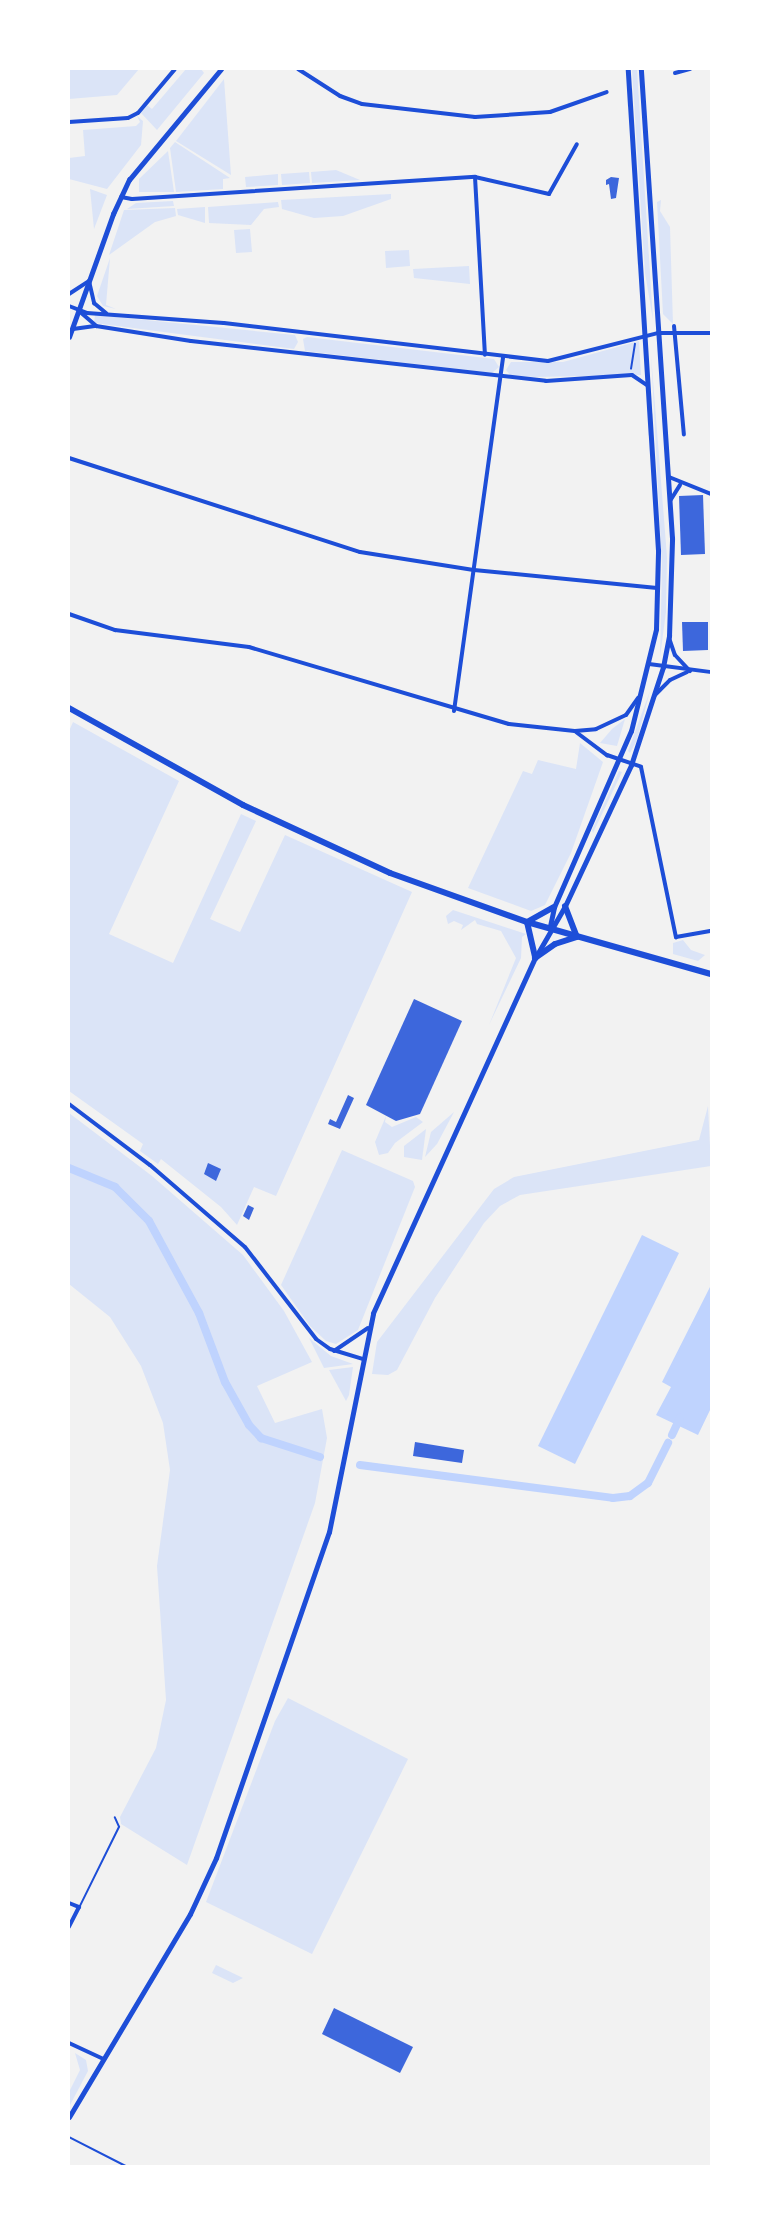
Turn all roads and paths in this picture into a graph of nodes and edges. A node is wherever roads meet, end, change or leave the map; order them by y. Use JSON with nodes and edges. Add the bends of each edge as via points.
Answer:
{"nodes":[{"id":1,"x":175,"y":69,"type":"edge"},
{"id":2,"x":298,"y":69,"type":"edge"},
{"id":3,"x":628,"y":69,"type":"edge"},
{"id":4,"x":641,"y":69,"type":"edge"},
{"id":5,"x":690,"y":69,"type":"edge"},
{"id":6,"x":219,"y":70,"type":"edge"},
{"id":7,"x":675,"y":71,"type":"edge"},
{"id":8,"x":607,"y":92,"type":"dead end"},
{"id":9,"x":69,"y":122,"type":"edge"},
{"id":10,"x":577,"y":144,"type":"dead end"},
{"id":11,"x":475,"y":177,"type":"junction"},
{"id":12,"x":121,"y":197,"type":"junction"},
{"id":13,"x":89,"y":281,"type":"junction"},
{"id":14,"x":69,"y":294,"type":"edge"},
{"id":15,"x":69,"y":306,"type":"edge"},
{"id":16,"x":79,"y":311,"type":"junction"},
{"id":17,"x":107,"y":313,"type":"junction"},
{"id":18,"x":96,"y":326,"type":"junction"},
{"id":19,"x":73,"y":328,"type":"junction"},
{"id":20,"x":674,"y":328,"type":"junction"},
{"id":21,"x":658,"y":333,"type":"junction"},
{"id":22,"x":711,"y":333,"type":"edge"},
{"id":23,"x":645,"y":335,"type":"junction"},
{"id":24,"x":69,"y":337,"type":"edge"},
{"id":25,"x":637,"y":337,"type":"junction"},
{"id":26,"x":485,"y":354,"type":"junction"},
{"id":27,"x":503,"y":357,"type":"junction"},
{"id":28,"x":630,"y":375,"type":"junction"},
{"id":29,"x":503,"y":377,"type":"junction"},
{"id":30,"x":648,"y":387,"type":"junction"},
{"id":31,"x":684,"y":435,"type":"dead end"},
{"id":32,"x":69,"y":458,"type":"edge"},
{"id":33,"x":669,"y":477,"type":"junction"},
{"id":34,"x":680,"y":485,"type":"junction"},
{"id":35,"x":711,"y":495,"type":"edge"},
{"id":36,"x":670,"y":501,"type":"junction"},
{"id":37,"x":474,"y":570,"type":"junction"},
{"id":38,"x":658,"y":589,"type":"junction"},
{"id":39,"x":69,"y":614,"type":"edge"},
{"id":40,"x":669,"y":636,"type":"junction"},
{"id":41,"x":649,"y":664,"type":"junction"},
{"id":42,"x":663,"y":667,"type":"junction"},
{"id":43,"x":691,"y":671,"type":"junction"},
{"id":44,"x":711,"y":672,"type":"edge"},
{"id":45,"x":643,"y":692,"type":"junction"},
{"id":46,"x":655,"y":695,"type":"junction"},
{"id":47,"x":69,"y":708,"type":"edge"},
{"id":48,"x":454,"y":711,"type":"junction"},
{"id":49,"x":575,"y":731,"type":"junction"},
{"id":50,"x":619,"y":760,"type":"junction"},
{"id":51,"x":631,"y":765,"type":"junction"},
{"id":52,"x":565,"y":906,"type":"junction"},
{"id":53,"x":554,"y":907,"type":"junction"},
{"id":54,"x":527,"y":922,"type":"junction"},
{"id":55,"x":549,"y":929,"type":"junction"},
{"id":56,"x":711,"y":931,"type":"edge"},
{"id":57,"x":577,"y":937,"type":"junction"},
{"id":58,"x":535,"y":957,"type":"junction"},
{"id":59,"x":711,"y":974,"type":"edge"},
{"id":60,"x":69,"y":1104,"type":"edge"},
{"id":61,"x":368,"y":1328,"type":"junction"},
{"id":62,"x":334,"y":1351,"type":"junction"},
{"id":63,"x":362,"y":1359,"type":"junction"},
{"id":64,"x":115,"y":1818,"type":"dead end"},
{"id":65,"x":69,"y":1903,"type":"edge"},
{"id":66,"x":79,"y":1908,"type":"junction"},
{"id":67,"x":69,"y":1927,"type":"edge"},
{"id":68,"x":69,"y":2043,"type":"edge"},
{"id":69,"x":104,"y":2059,"type":"junction"},
{"id":70,"x":69,"y":2117,"type":"edge"},
{"id":71,"x":69,"y":2137,"type":"edge"},
{"id":72,"x":126,"y":2166,"type":"edge"}],
"edges":[{"from":1,"to":9,"type":"street","via":[[138,113],[128,118]]},
{"from":2,"to":8,"type":"street","via":[[340,96],[362,104],[475,117],[550,112]]},
{"from":3,"to":23,"type":"main road"},
{"from":4,"to":21,"type":"main road"},
{"from":5,"to":7,"type":"street"},
{"from":6,"to":12,"type":"street","via":[[129,180]]},
{"from":10,"to":11,"type":"street","via":[[549,194]]},
{"from":11,"to":12,"type":"street"},
{"from":11,"to":26,"type":"street"},
{"from":12,"to":13,"type":"street"},
{"from":13,"to":14,"type":"street"},
{"from":13,"to":16,"type":"street"},
{"from":13,"to":17,"type":"street","via":[[94,303]]},
{"from":15,"to":16,"type":"street"},
{"from":16,"to":17,"type":"street"},
{"from":16,"to":18,"type":"street"},
{"from":16,"to":19,"type":"street"},
{"from":17,"to":26,"type":"street"},
{"from":18,"to":19,"type":"street"},
{"from":18,"to":29,"type":"street"},
{"from":19,"to":24,"type":"street"},
{"from":20,"to":21,"type":"street"},
{"from":20,"to":22,"type":"street"},
{"from":20,"to":31,"type":"street"},
{"from":21,"to":23,"type":"street"},
{"from":21,"to":33,"type":"main road"},
{"from":23,"to":25,"type":"street"},
{"from":23,"to":30,"type":"main road"},
{"from":25,"to":27,"type":"street","via":[[557,360]]},
{"from":25,"to":28,"type":"path"},
{"from":26,"to":27,"type":"street"},
{"from":27,"to":29,"type":"street"},
{"from":28,"to":29,"type":"street","via":[[565,381]]},
{"from":28,"to":30,"type":"street"},
{"from":29,"to":37,"type":"street"},
{"from":30,"to":38,"type":"main road"},
{"from":32,"to":37,"type":"street","via":[[344,548]]},
{"from":33,"to":34,"type":"street"},
{"from":33,"to":36,"type":"main road"},
{"from":34,"to":35,"type":"street"},
{"from":34,"to":36,"type":"street"},
{"from":36,"to":40,"type":"main road"},
{"from":37,"to":38,"type":"street"},
{"from":37,"to":48,"type":"street"},
{"from":38,"to":41,"type":"main road"},
{"from":39,"to":48,"type":"street","via":[[115,630],[249,647]]},
{"from":40,"to":42,"type":"main road"},
{"from":40,"to":43,"type":"street","via":[[675,655]]},
{"from":41,"to":42,"type":"street"},
{"from":41,"to":45,"type":"main road"},
{"from":42,"to":43,"type":"street"},
{"from":42,"to":46,"type":"main road"},
{"from":43,"to":44,"type":"street"},
{"from":43,"to":46,"type":"street","via":[[670,681]]},
{"from":45,"to":49,"type":"street","via":[[626,715],[614,723]]},
{"from":45,"to":50,"type":"main road"},
{"from":46,"to":51,"type":"main road"},
{"from":47,"to":54,"type":"main road","via":[[184,775],[292,829],[390,873]]},
{"from":48,"to":49,"type":"street","via":[[509,724]]},
{"from":49,"to":50,"type":"street"},
{"from":50,"to":51,"type":"street"},
{"from":50,"to":53,"type":"main road"},
{"from":51,"to":52,"type":"main road"},
{"from":51,"to":56,"type":"street","via":[[641,767],[676,937]]},
{"from":52,"to":55,"type":"main road"},
{"from":52,"to":57,"type":"main road"},
{"from":53,"to":54,"type":"main road"},
{"from":53,"to":55,"type":"main road"},
{"from":54,"to":55,"type":"main road"},
{"from":54,"to":58,"type":"main road"},
{"from":55,"to":57,"type":"main road"},
{"from":55,"to":58,"type":"main road"},
{"from":57,"to":58,"type":"main road","via":[[555,944]]},
{"from":57,"to":59,"type":"main road"},
{"from":58,"to":61,"type":"main road","via":[[398,1254]]},
{"from":60,"to":62,"type":"street","via":[[245,1247],[294,1314],[316,1339]]},
{"from":61,"to":62,"type":"street"},
{"from":61,"to":63,"type":"main road"},
{"from":62,"to":63,"type":"street"},
{"from":63,"to":69,"type":"main road","via":[[329,1532],[216,1858],[190,1914]]},
{"from":64,"to":66,"type":"lane","via":[[119,1827]]},
{"from":65,"to":66,"type":"street"},
{"from":66,"to":67,"type":"street"},
{"from":68,"to":69,"type":"street"},
{"from":69,"to":70,"type":"main road"},
{"from":71,"to":72,"type":"lane"}]}
